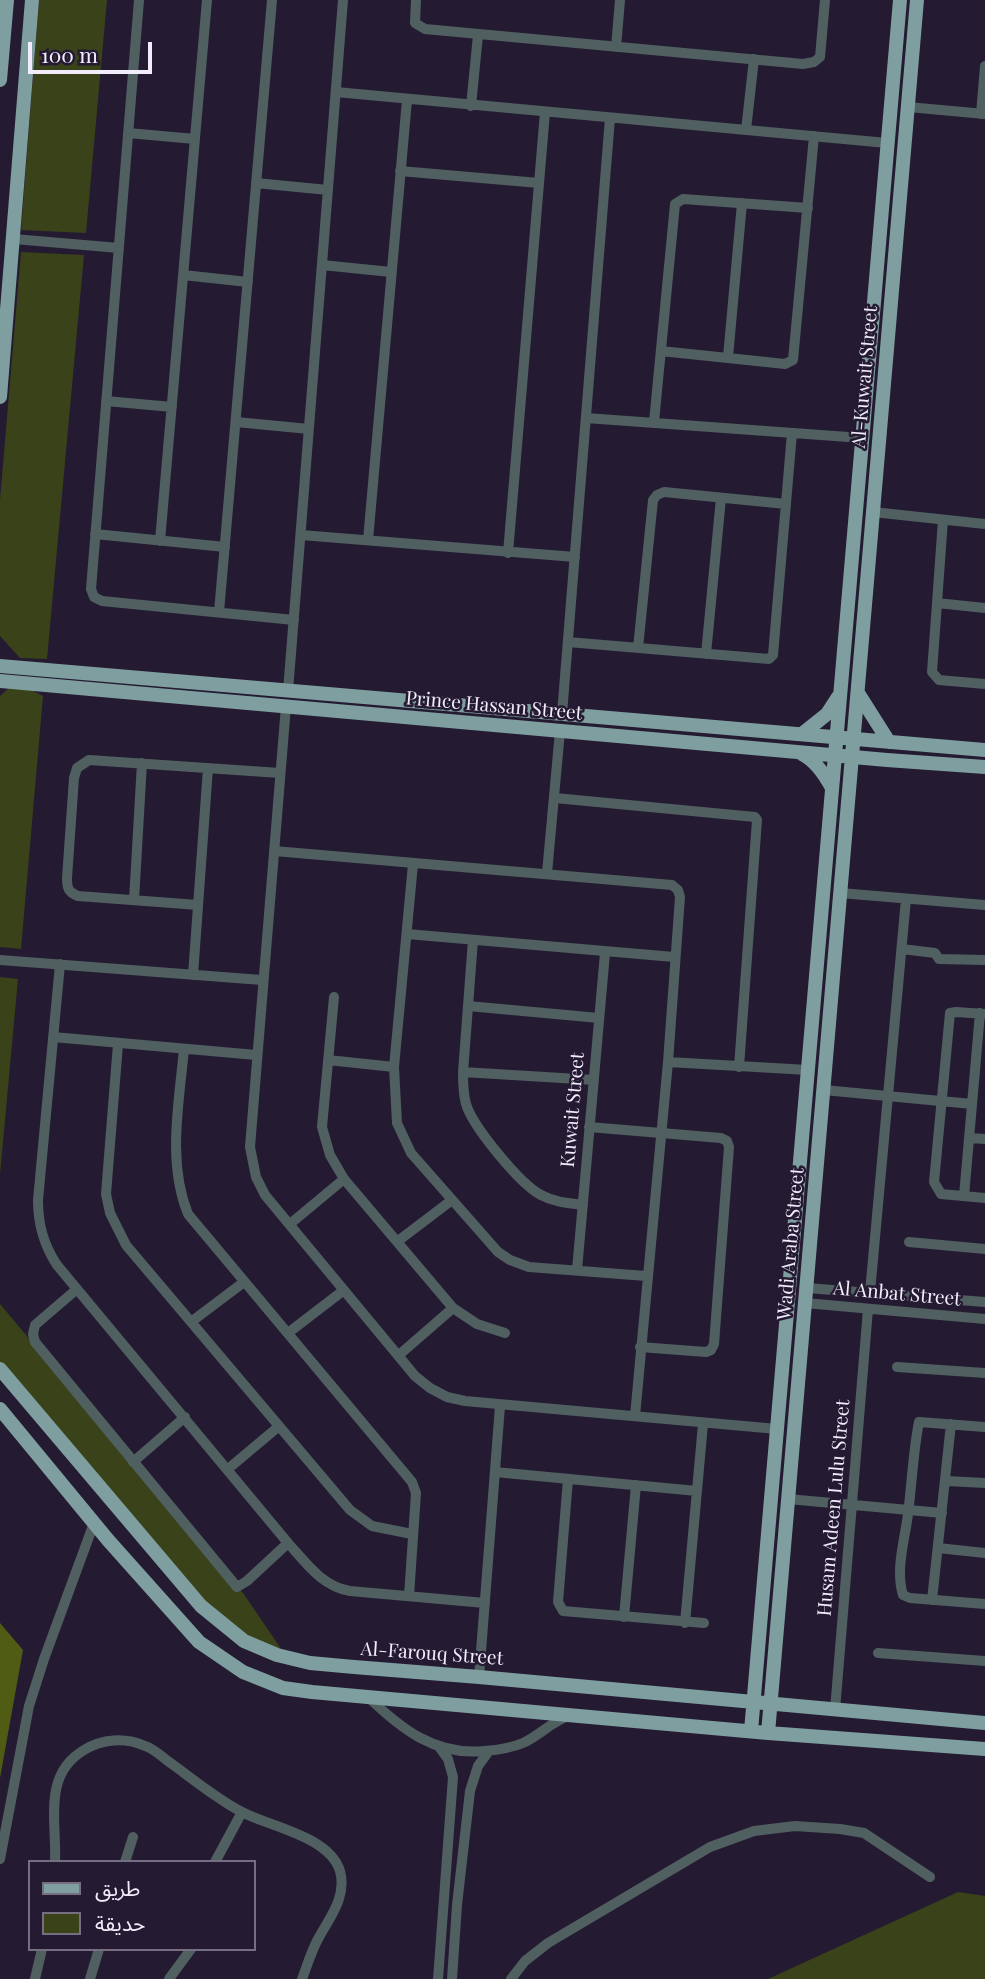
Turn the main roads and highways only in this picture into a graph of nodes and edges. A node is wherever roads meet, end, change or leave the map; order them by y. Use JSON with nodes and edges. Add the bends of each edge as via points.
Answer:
{"nodes":[{"id":1,"x":7,"y":0,"type":"edge"},
{"id":2,"x":33,"y":0,"type":"edge"},
{"id":3,"x":900,"y":0,"type":"edge"},
{"id":4,"x":917,"y":0,"type":"edge"},
{"id":5,"x":0,"y":80,"type":"edge"},
{"id":6,"x":890,"y":311,"type":"junction"},
{"id":7,"x":873,"y":312,"type":"junction"},
{"id":8,"x":0,"y":397,"type":"edge"},
{"id":9,"x":0,"y":656,"type":"edge"},
{"id":10,"x":0,"y":666,"type":"edge"},
{"id":11,"x":18,"y":675,"type":"junction"},
{"id":12,"x":0,"y":681,"type":"edge"},
{"id":13,"x":0,"y":689,"type":"edge"},
{"id":14,"x":840,"y":693,"type":"junction"},
{"id":15,"x":858,"y":693,"type":"junction"},
{"id":16,"x":802,"y":734,"type":"junction"},
{"id":17,"x":836,"y":737,"type":"junction"},
{"id":18,"x":854,"y":738,"type":"junction"},
{"id":19,"x":889,"y":742,"type":"junction"},
{"id":20,"x":985,"y":750,"type":"edge"},
{"id":21,"x":798,"y":752,"type":"junction"},
{"id":22,"x":835,"y":755,"type":"junction"},
{"id":23,"x":852,"y":757,"type":"junction"},
{"id":24,"x":887,"y":760,"type":"junction"},
{"id":25,"x":985,"y":766,"type":"edge"},
{"id":26,"x":849,"y":788,"type":"junction"},
{"id":27,"x":832,"y":789,"type":"junction"},
{"id":28,"x":800,"y":1159,"type":"junction"},
{"id":29,"x":818,"y":1160,"type":"junction"},
{"id":30,"x":0,"y":1369,"type":"edge"},
{"id":31,"x":0,"y":1409,"type":"edge"},
{"id":32,"x":754,"y":1702,"type":"junction"},
{"id":33,"x":771,"y":1704,"type":"junction"},
{"id":34,"x":985,"y":1723,"type":"edge"},
{"id":35,"x":751,"y":1731,"type":"junction"},
{"id":36,"x":768,"y":1733,"type":"junction"},
{"id":37,"x":985,"y":1749,"type":"edge"}],
"edges":[{"from":1,"to":5,"type":"main road"},
{"from":2,"to":8,"type":"main road"},
{"from":3,"to":7,"type":"main road","name":"Al-Kuwait Street"},
{"from":4,"to":6,"type":"main road","name":"Al-Kuwait Street"},
{"from":6,"to":7,"type":"main road"},
{"from":6,"to":15,"type":"main road","name":"Al-Kuwait Street"},
{"from":7,"to":14,"type":"main road","name":"Al-Kuwait Street"},
{"from":9,"to":11,"type":"main road"},
{"from":10,"to":11,"type":"main road","name":"Prince Hassan Street"},
{"from":11,"to":12,"type":"main road","name":"Prince Hassan Street"},
{"from":11,"to":13,"type":"main road"},
{"from":11,"to":16,"type":"main road","name":"Prince Hassan Street","via":[[288,691]]},
{"from":11,"to":21,"type":"main road","name":"Prince Hassan Street","via":[[286,706]]},
{"from":14,"to":16,"type":"main road","via":[[827,714]]},
{"from":14,"to":17,"type":"main road","name":"Al-Kuwait Street"},
{"from":15,"to":18,"type":"main road","name":"Al-Kuwait Street"},
{"from":15,"to":19,"type":"main road"},
{"from":16,"to":17,"type":"main road","name":"Prince Hassan Street"},
{"from":17,"to":18,"type":"main road","name":"Prince Hassan Street"},
{"from":17,"to":22,"type":"main road","name":"Al-Kuwait Street"},
{"from":18,"to":19,"type":"main road","name":"Prince Hassan Street"},
{"from":18,"to":23,"type":"main road","name":"Al-Kuwait Street"},
{"from":19,"to":20,"type":"main road","name":"Prince Hassan Street"},
{"from":21,"to":22,"type":"main road","name":"Prince Hassan Street"},
{"from":21,"to":27,"type":"main road","via":[[813,761]]},
{"from":22,"to":23,"type":"main road","name":"Prince Hassan Street"},
{"from":22,"to":27,"type":"main road","name":"Wadi Araba Street"},
{"from":23,"to":24,"type":"main road","name":"Prince Hassan Street"},
{"from":23,"to":26,"type":"main road","name":"Wadi Araba Street"},
{"from":24,"to":25,"type":"main road","name":"Prince Hassan Street"},
{"from":24,"to":26,"type":"main road","via":[[866,768]]},
{"from":26,"to":29,"type":"main road","name":"Wadi Araba Street"},
{"from":27,"to":28,"type":"main road","name":"Wadi Araba Street"},
{"from":28,"to":29,"type":"main road"},
{"from":28,"to":32,"type":"main road","name":"Wadi Araba Street"},
{"from":29,"to":33,"type":"main road","name":"Wadi Araba Street"},
{"from":30,"to":32,"type":"main road","name":"Al-Farouq Street","via":[[178,1582],[214,1619],[244,1641],[310,1663]]},
{"from":31,"to":35,"type":"main road","via":[[183,1626],[243,1672],[284,1688],[312,1692]]},
{"from":32,"to":33,"type":"main road","name":"Al-Farouq Street"},
{"from":32,"to":35,"type":"main road","name":"Wadi Araba Street"},
{"from":33,"to":34,"type":"main road","name":"Al-Farouq Street"},
{"from":33,"to":36,"type":"main road","name":"Wadi Araba Street"},
{"from":35,"to":36,"type":"main road"},
{"from":36,"to":37,"type":"main road"}]}
